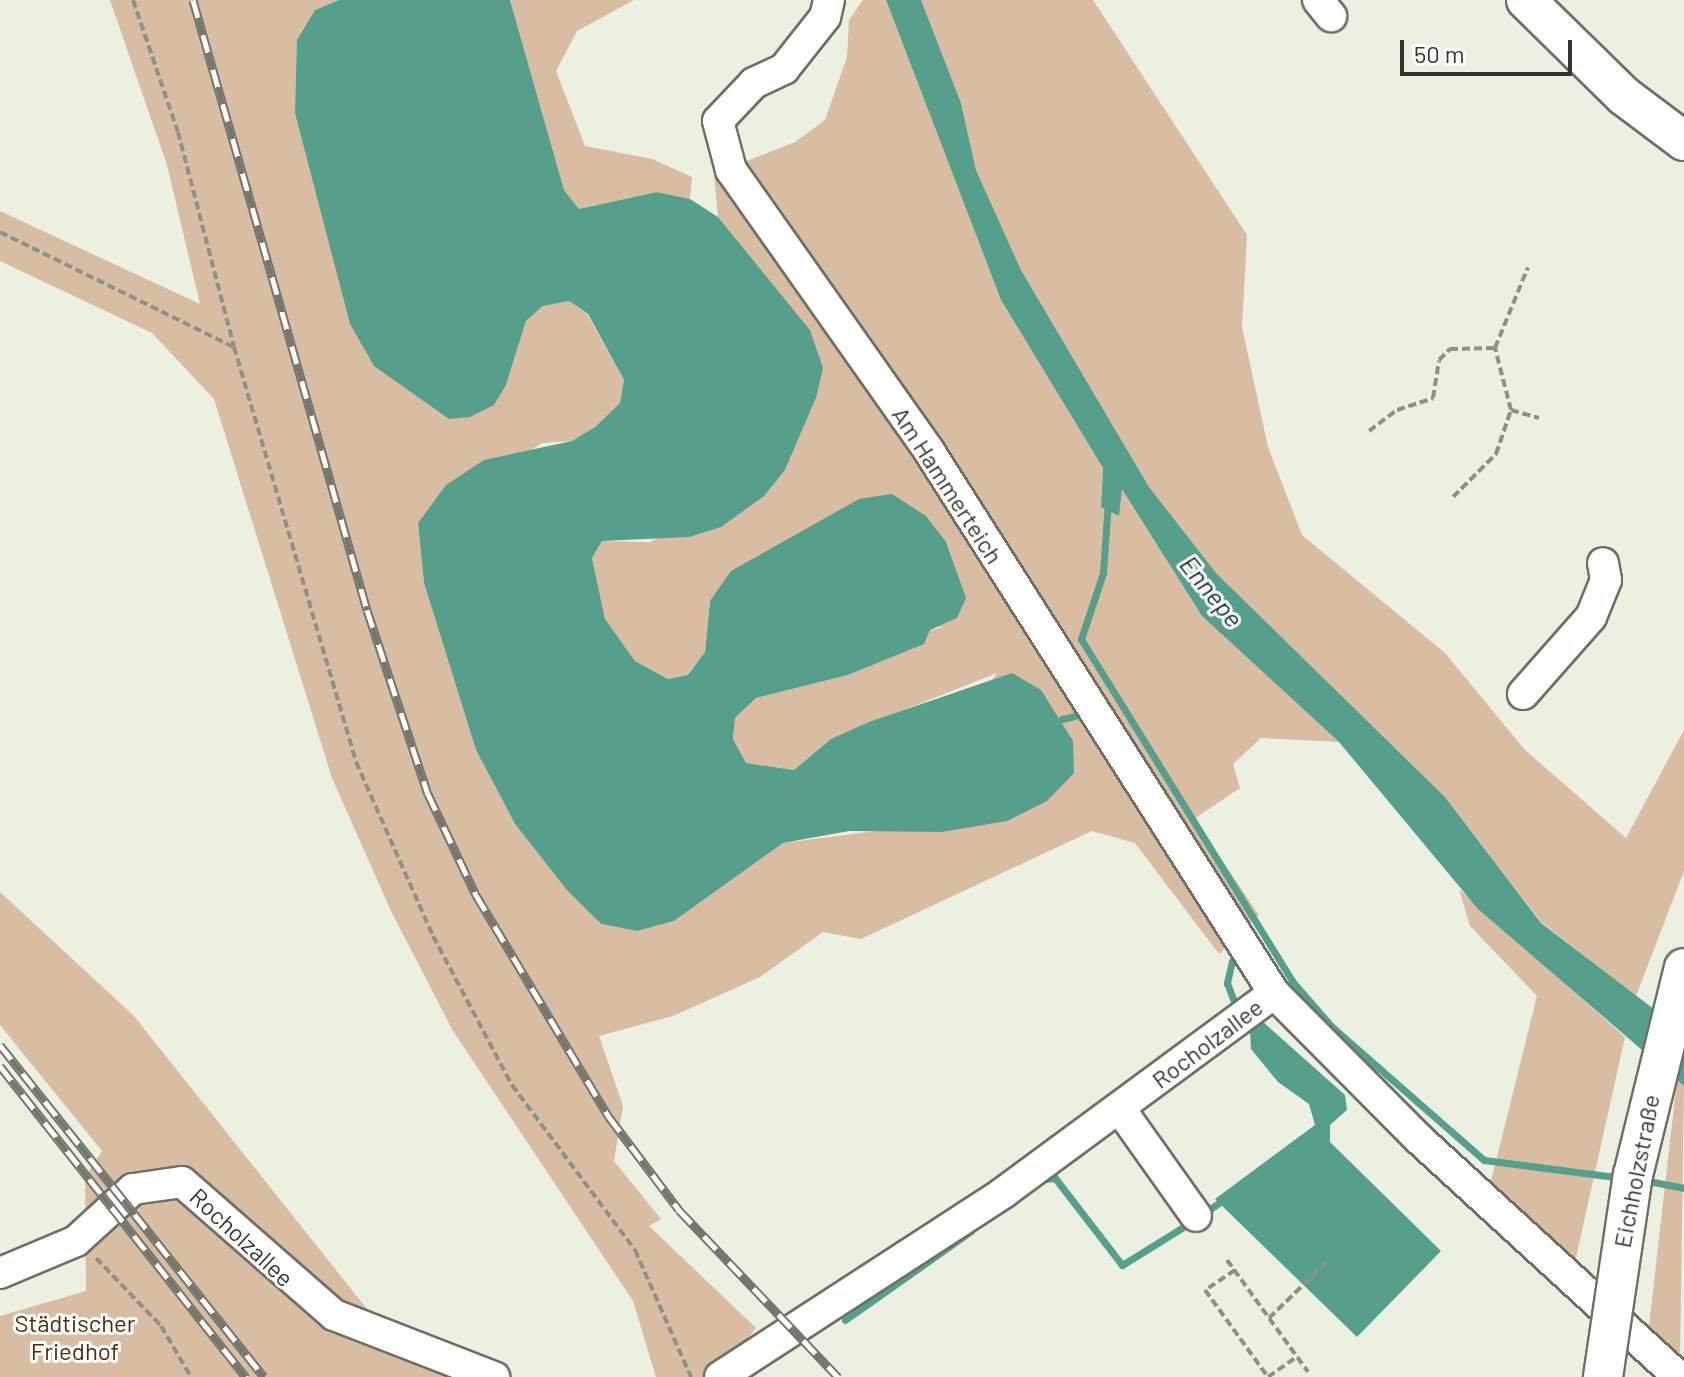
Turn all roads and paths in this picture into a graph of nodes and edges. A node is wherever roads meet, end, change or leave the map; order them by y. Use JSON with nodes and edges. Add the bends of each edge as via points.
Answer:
{"nodes":[{"id":1,"x":133,"y":0,"type":"edge"},
{"id":2,"x":829,"y":0,"type":"edge"},
{"id":3,"x":1526,"y":0,"type":"edge"},
{"id":4,"x":1684,"y":141,"type":"edge"},
{"id":5,"x":0,"y":232,"type":"edge"},
{"id":6,"x":1528,"y":267,"type":"dead end"},
{"id":7,"x":234,"y":347,"type":"junction"},
{"id":8,"x":1495,"y":348,"type":"junction"},
{"id":9,"x":1511,"y":410,"type":"junction"},
{"id":10,"x":1539,"y":418,"type":"dead end"},
{"id":11,"x":1369,"y":431,"type":"dead end"},
{"id":12,"x":1453,"y":497,"type":"dead end"},
{"id":13,"x":1603,"y":563,"type":"dead end"},
{"id":14,"x":1523,"y":694,"type":"dead end"},
{"id":15,"x":1684,"y":968,"type":"edge"},
{"id":16,"x":1274,"y":993,"type":"junction"},
{"id":17,"x":1120,"y":1109,"type":"junction"},
{"id":18,"x":1196,"y":1216,"type":"dead end"},
{"id":19,"x":76,"y":1241,"type":"junction"},
{"id":20,"x":1227,"y":1260,"type":"dead end"},
{"id":21,"x":1329,"y":1260,"type":"dead end"},
{"id":22,"x":1235,"y":1270,"type":"junction"},
{"id":23,"x":0,"y":1273,"type":"edge"},
{"id":24,"x":1269,"y":1318,"type":"junction"},
{"id":25,"x":1297,"y":1357,"type":"junction"},
{"id":26,"x":729,"y":1371,"type":"edge"},
{"id":27,"x":1308,"y":1372,"type":"dead end"},
{"id":28,"x":1679,"y":1374,"type":"edge"},
{"id":29,"x":191,"y":1377,"type":"edge"},
{"id":30,"x":494,"y":1377,"type":"edge"},
{"id":31,"x":691,"y":1377,"type":"edge"},
{"id":32,"x":1268,"y":1377,"type":"edge"},
{"id":33,"x":1603,"y":1377,"type":"edge"}],
"edges":[{"from":1,"to":7,"type":"path","via":[[178,132]]},
{"from":2,"to":16,"type":"street","name":"Am Hammerteich","via":[[825,17],[784,69],[754,83],[718,121],[731,170],[929,451]]},
{"from":3,"to":4,"type":"main road","via":[[1624,96]]},
{"from":5,"to":7,"type":"path"},
{"from":6,"to":8,"type":"path"},
{"from":7,"to":31,"type":"path","via":[[322,664],[362,777],[512,1085],[635,1250]]},
{"from":8,"to":9,"type":"path"},
{"from":8,"to":11,"type":"path","via":[[1450,349],[1439,360],[1433,398],[1397,410]]},
{"from":9,"to":10,"type":"path"},
{"from":9,"to":12,"type":"path","via":[[1496,454]]},
{"from":13,"to":14,"type":"street","via":[[1606,580],[1591,617]]},
{"from":15,"to":33,"type":"main road","name":"Eichholzstraße","bridge":true,"via":[[1633,1175]]},
{"from":16,"to":17,"type":"street","name":"Rocholzallee"},
{"from":16,"to":28,"type":"street","name":"Rocholzallee","via":[[1419,1139]]},
{"from":17,"to":18,"type":"street"},
{"from":17,"to":26,"type":"street","name":"Rocholzallee"},
{"from":19,"to":23,"type":"street","name":"Rocholzallee"},
{"from":19,"to":29,"type":"path","via":[[122,1279]]},
{"from":19,"to":30,"type":"street","name":"Rocholzallee","via":[[133,1189],[182,1182],[334,1315]]},
{"from":20,"to":22,"type":"path"},
{"from":21,"to":24,"type":"path"},
{"from":22,"to":24,"type":"path"},
{"from":22,"to":32,"type":"path","via":[[1205,1290]]},
{"from":24,"to":25,"type":"path"},
{"from":25,"to":27,"type":"path"},
{"from":25,"to":32,"type":"path"}]}
